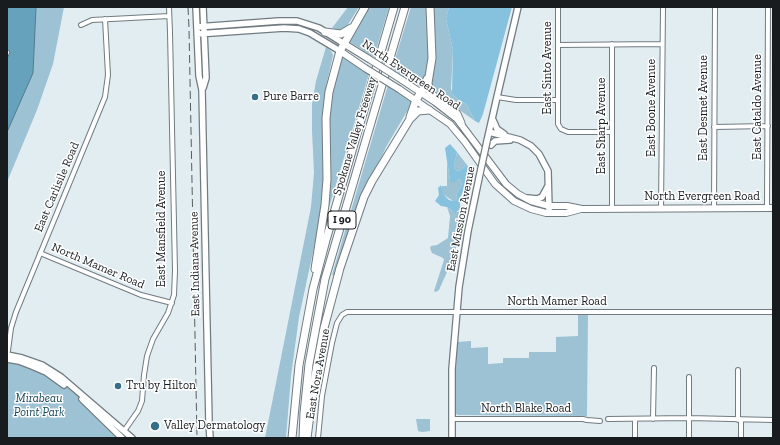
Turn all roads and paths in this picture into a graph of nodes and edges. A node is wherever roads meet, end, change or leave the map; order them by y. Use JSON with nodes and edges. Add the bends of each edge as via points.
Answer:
{"nodes":[{"id":1,"x":169,"y":7,"type":"edge"},
{"id":2,"x":196,"y":7,"type":"edge"},
{"id":3,"x":202,"y":7,"type":"edge"},
{"id":4,"x":365,"y":7,"type":"edge"},
{"id":5,"x":394,"y":7,"type":"edge"},
{"id":6,"x":405,"y":7,"type":"edge"},
{"id":7,"x":430,"y":7,"type":"edge"},
{"id":8,"x":518,"y":7,"type":"edge"},
{"id":9,"x":558,"y":7,"type":"edge"},
{"id":10,"x":663,"y":7,"type":"edge"},
{"id":11,"x":715,"y":7,"type":"edge"},
{"id":12,"x":768,"y":7,"type":"edge"},
{"id":13,"x":169,"y":16,"type":"junction"},
{"id":14,"x":105,"y":19,"type":"junction"},
{"id":15,"x":81,"y":25,"type":"dead end"},
{"id":16,"x":197,"y":27,"type":"junction"},
{"id":17,"x":204,"y":27,"type":"junction"},
{"id":18,"x":353,"y":27,"type":"junction"},
{"id":19,"x":325,"y":32,"type":"junction"},
{"id":20,"x":198,"y":34,"type":"junction"},
{"id":21,"x":204,"y":34,"type":"junction"},
{"id":22,"x":343,"y":43,"type":"junction"},
{"id":23,"x":612,"y":44,"type":"junction"},
{"id":24,"x":662,"y":44,"type":"junction"},
{"id":25,"x":558,"y":45,"type":"junction"},
{"id":26,"x":340,"y":51,"type":"junction"},
{"id":27,"x":431,"y":67,"type":"junction"},
{"id":28,"x":202,"y":90,"type":"junction"},
{"id":29,"x":421,"y":92,"type":"junction"},
{"id":30,"x":496,"y":97,"type":"junction"},
{"id":31,"x":771,"y":97,"type":"edge"},
{"id":32,"x":416,"y":100,"type":"junction"},
{"id":33,"x":557,"y":100,"type":"junction"},
{"id":34,"x":429,"y":110,"type":"junction"},
{"id":35,"x":492,"y":117,"type":"junction"},
{"id":36,"x":410,"y":119,"type":"junction"},
{"id":37,"x":461,"y":123,"type":"junction"},
{"id":38,"x":768,"y":126,"type":"junction"},
{"id":39,"x":714,"y":127,"type":"junction"},
{"id":40,"x":489,"y":132,"type":"junction"},
{"id":41,"x":612,"y":132,"type":"junction"},
{"id":42,"x":508,"y":137,"type":"junction"},
{"id":43,"x":520,"y":140,"type":"junction"},
{"id":44,"x":489,"y":143,"type":"junction"},
{"id":45,"x":549,"y":184,"type":"junction"},
{"id":46,"x":524,"y":198,"type":"junction"},
{"id":47,"x":770,"y":208,"type":"edge"},
{"id":48,"x":612,"y":209,"type":"junction"},
{"id":49,"x":662,"y":209,"type":"junction"},
{"id":50,"x":714,"y":209,"type":"junction"},
{"id":51,"x":549,"y":210,"type":"junction"},
{"id":52,"x":40,"y":253,"type":"junction"},
{"id":53,"x":313,"y":289,"type":"junction"},
{"id":54,"x":172,"y":303,"type":"junction"},
{"id":55,"x":456,"y":312,"type":"junction"},
{"id":56,"x":773,"y":312,"type":"edge"},
{"id":57,"x":342,"y":315,"type":"joint"},
{"id":58,"x":7,"y":355,"type":"edge"},
{"id":59,"x":7,"y":359,"type":"edge"},
{"id":60,"x":654,"y":368,"type":"dead end"},
{"id":61,"x":738,"y":370,"type":"dead end"},
{"id":62,"x":689,"y":377,"type":"dead end"},
{"id":63,"x":452,"y":418,"type":"junction"},
{"id":64,"x":689,"y":418,"type":"junction"},
{"id":65,"x":608,"y":419,"type":"dead end"},
{"id":66,"x":635,"y":419,"type":"junction"},
{"id":67,"x":653,"y":419,"type":"junction"},
{"id":68,"x":740,"y":420,"type":"junction"},
{"id":69,"x":773,"y":420,"type":"edge"},
{"id":70,"x":600,"y":421,"type":"dead end"},
{"id":71,"x":208,"y":422,"type":"junction"},
{"id":72,"x":124,"y":431,"type":"junction"},
{"id":73,"x":120,"y":437,"type":"edge"},
{"id":74,"x":132,"y":438,"type":"edge"},
{"id":75,"x":206,"y":438,"type":"edge"},
{"id":76,"x":210,"y":438,"type":"edge"},
{"id":77,"x":292,"y":438,"type":"edge"},
{"id":78,"x":303,"y":438,"type":"edge"},
{"id":79,"x":307,"y":438,"type":"edge"},
{"id":80,"x":318,"y":438,"type":"edge"},
{"id":81,"x":452,"y":438,"type":"edge"},
{"id":82,"x":635,"y":438,"type":"edge"},
{"id":83,"x":689,"y":438,"type":"edge"},
{"id":84,"x":741,"y":438,"type":"edge"}],
"edges":[{"from":1,"to":13,"type":"street","name":"East Mansfield Avenue"},
{"from":2,"to":16,"type":"street","name":"East Indiana Avenue"},
{"from":3,"to":17,"type":"street","name":"East Indiana Avenue"},
{"from":4,"to":18,"type":"highway"},
{"from":5,"to":53,"type":"highway","name":"Spokane Valley Freeway","number":"I 90"},
{"from":6,"to":78,"type":"highway","name":"Spokane Valley Freeway","number":"I 90","via":[[325,279],[310,364]]},
{"from":7,"to":27,"type":"highway"},
{"from":8,"to":30,"type":"street"},
{"from":9,"to":25,"type":"street","name":"East Sinto Avenue"},
{"from":10,"to":24,"type":"street","name":"East Boone Avenue"},
{"from":11,"to":39,"type":"street","name":"East Desmet Avenue"},
{"from":12,"to":31,"type":"street","name":"East Cataldo Avenue"},
{"from":13,"to":14,"type":"street"},
{"from":13,"to":54,"type":"street","name":"East Mansfield Avenue","via":[[175,278]]},
{"from":14,"to":15,"type":"street","via":[[92,20]]},
{"from":14,"to":52,"type":"street","name":"East Carlisile Road","via":[[108,75],[105,97]]},
{"from":16,"to":17,"type":"street","name":"North Evergreen Road"},
{"from":16,"to":20,"type":"street","name":"East Indiana Avenue"},
{"from":17,"to":19,"type":"street","name":"North Evergreen Road","via":[[290,21],[307,24]]},
{"from":17,"to":21,"type":"street","name":"East Indiana Avenue"},
{"from":18,"to":19,"type":"highway","via":[[341,34]]},
{"from":18,"to":22,"type":"highway"},
{"from":19,"to":22,"type":"street","name":"North Evergreen Road"},
{"from":20,"to":21,"type":"street","name":"North Evergreen Road"},
{"from":20,"to":28,"type":"street","name":"East Indiana Avenue"},
{"from":21,"to":26,"type":"street","name":"North Evergreen Road","via":[[299,29],[310,32]]},
{"from":21,"to":28,"type":"street","name":"East Indiana Avenue","via":[[206,78]]},
{"from":22,"to":26,"type":"highway"},
{"from":22,"to":29,"type":"main road","name":"North Evergreen Road","bridge":true},
{"from":23,"to":24,"type":"street"},
{"from":23,"to":25,"type":"street"},
{"from":23,"to":41,"type":"street","name":"East Sharp Avenue"},
{"from":24,"to":49,"type":"street","name":"East Boone Avenue"},
{"from":25,"to":33,"type":"street","name":"East Sinto Avenue"},
{"from":26,"to":32,"type":"main road","name":"North Evergreen Road","bridge":true},
{"from":26,"to":53,"type":"highway","via":[[326,112],[327,179]]},
{"from":27,"to":29,"type":"highway"},
{"from":27,"to":37,"type":"highway","via":[[429,90],[457,114]]},
{"from":28,"to":71,"type":"street","name":"East Indiana Avenue"},
{"from":29,"to":32,"type":"highway"},
{"from":29,"to":37,"type":"main road","name":"North Evergreen Road"},
{"from":30,"to":33,"type":"street","via":[[516,100]]},
{"from":30,"to":35,"type":"street"},
{"from":31,"to":38,"type":"street","name":"East Cataldo Avenue"},
{"from":32,"to":34,"type":"main road","name":"North Evergreen Road"},
{"from":32,"to":36,"type":"highway"},
{"from":33,"to":41,"type":"street","name":"East Sinto Avenue","via":[[561,129],[568,132]]},
{"from":34,"to":36,"type":"highway","via":[[418,111]]},
{"from":34,"to":51,"type":"main road","name":"North Evergreen Road","via":[[450,124],[505,194],[522,206]]},
{"from":35,"to":40,"type":"street"},
{"from":35,"to":42,"type":"street","via":[[498,129]]},
{"from":36,"to":79,"type":"highway","via":[[372,181],[345,251],[320,347]]},
{"from":37,"to":46,"type":"main road","name":"North Evergreen Road","via":[[501,178]]},
{"from":38,"to":39,"type":"street"},
{"from":38,"to":47,"type":"street","name":"East Cataldo Avenue"},
{"from":39,"to":50,"type":"street","name":"East Desmet Avenue"},
{"from":40,"to":42,"type":"street"},
{"from":40,"to":44,"type":"street"},
{"from":41,"to":48,"type":"street","name":"East Sharp Avenue"},
{"from":42,"to":43,"type":"street"},
{"from":43,"to":44,"type":"street","via":[[499,140]]},
{"from":43,"to":45,"type":"street","via":[[542,157],[548,171]]},
{"from":44,"to":55,"type":"street","name":"East Mission Avenue","bridge":true,"via":[[468,232]]},
{"from":45,"to":46,"type":"street","via":[[542,197]]},
{"from":45,"to":51,"type":"street"},
{"from":46,"to":51,"type":"main road","name":"North Evergreen Road"},
{"from":47,"to":50,"type":"main road","name":"North Evergreen Road"},
{"from":48,"to":49,"type":"main road","name":"North Evergreen Road"},
{"from":48,"to":51,"type":"main road","name":"North Evergreen Road","via":[[567,206]]},
{"from":49,"to":50,"type":"main road","name":"North Evergreen Road"},
{"from":52,"to":54,"type":"street","name":"North Mamer Road","via":[[141,295]]},
{"from":52,"to":58,"type":"street","name":"East Carlisile Road","via":[[16,312]]},
{"from":53,"to":77,"type":"highway","name":"Spokane Valley Freeway","number":"I 90","via":[[299,365]]},
{"from":54,"to":72,"type":"street","name":"East Mansfield Avenue","via":[[147,356],[142,401]]},
{"from":55,"to":56,"type":"street","name":"North Mamer Road"},
{"from":55,"to":57,"type":"street","name":"North Mamer Road","via":[[369,311],[347,312]]},
{"from":55,"to":63,"type":"street","name":"East Mission Avenue"},
{"from":57,"to":80,"type":"street","name":"East Nora Avenue","via":[[337,323],[329,356]]},
{"from":58,"to":59,"type":"street","name":"East Carlisile Road"},
{"from":58,"to":72,"type":"street","via":[[42,365],[61,377]]},
{"from":59,"to":73,"type":"street","via":[[32,366],[60,381]]},
{"from":60,"to":67,"type":"street"},
{"from":61,"to":68,"type":"street"},
{"from":62,"to":64,"type":"street"},
{"from":63,"to":70,"type":"street","name":"North Blake Road"},
{"from":63,"to":81,"type":"street","name":"East Mission Avenue"},
{"from":64,"to":67,"type":"street"},
{"from":64,"to":68,"type":"street"},
{"from":64,"to":83,"type":"street"},
{"from":65,"to":66,"type":"street"},
{"from":66,"to":67,"type":"street"},
{"from":66,"to":82,"type":"street"},
{"from":68,"to":69,"type":"street"},
{"from":68,"to":84,"type":"street"},
{"from":71,"to":75,"type":"street"},
{"from":71,"to":76,"type":"street","name":"East Indiana Avenue"},
{"from":72,"to":73,"type":"street","name":"East Mansfield Avenue"},
{"from":72,"to":74,"type":"street"}]}
